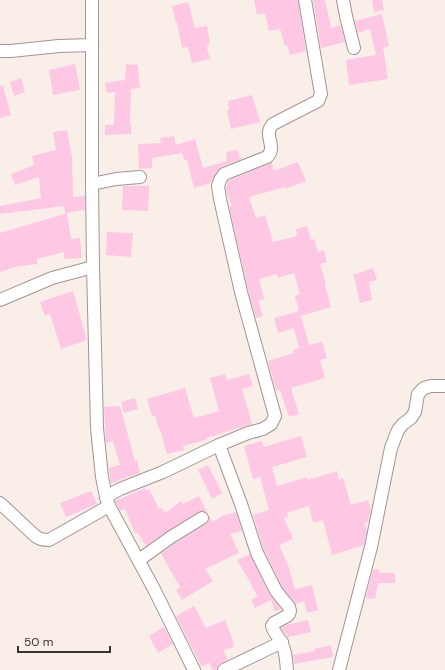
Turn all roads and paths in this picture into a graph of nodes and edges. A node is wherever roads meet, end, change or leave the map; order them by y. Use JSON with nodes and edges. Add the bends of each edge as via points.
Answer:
{"nodes":[{"id":1,"x":92,"y":0,"type":"edge"},
{"id":2,"x":305,"y":0,"type":"edge"},
{"id":3,"x":343,"y":0,"type":"edge"},
{"id":4,"x":92,"y":45,"type":"junction"},
{"id":5,"x":354,"y":48,"type":"dead end"},
{"id":6,"x":0,"y":51,"type":"edge"},
{"id":7,"x":140,"y":177,"type":"dead end"},
{"id":8,"x":92,"y":184,"type":"junction"},
{"id":9,"x":93,"y":267,"type":"junction"},
{"id":10,"x":0,"y":300,"type":"edge"},
{"id":11,"x":445,"y":386,"type":"edge"},
{"id":12,"x":219,"y":445,"type":"junction"},
{"id":13,"x":108,"y":501,"type":"junction"},
{"id":14,"x":0,"y":503,"type":"edge"},
{"id":15,"x":202,"y":518,"type":"dead end"},
{"id":16,"x":139,"y":560,"type":"junction"},
{"id":17,"x":282,"y":642,"type":"junction"},
{"id":18,"x":194,"y":670,"type":"edge"},
{"id":19,"x":224,"y":670,"type":"edge"},
{"id":20,"x":287,"y":670,"type":"edge"},
{"id":21,"x":339,"y":670,"type":"edge"}],
"edges":[{"from":1,"to":4,"type":"street"},
{"from":2,"to":12,"type":"street","via":[[322,94],[318,101],[273,124],[268,131],[272,149],[267,157],[224,174],[218,186],[241,292],[275,416],[271,424],[263,429]]},
{"from":3,"to":5,"type":"street"},
{"from":4,"to":6,"type":"street"},
{"from":4,"to":8,"type":"street"},
{"from":7,"to":8,"type":"street"},
{"from":8,"to":9,"type":"street"},
{"from":9,"to":10,"type":"street","via":[[52,278]]},
{"from":9,"to":13,"type":"street","via":[[97,428],[102,477]]},
{"from":11,"to":21,"type":"street","via":[[424,388],[418,394],[415,412],[398,430],[391,448],[371,547]]},
{"from":12,"to":13,"type":"street","via":[[120,489]]},
{"from":12,"to":17,"type":"street","via":[[257,553],[276,591],[289,607],[289,614],[272,626]]},
{"from":13,"to":14,"type":"street","via":[[49,540],[42,540],[33,534]]},
{"from":13,"to":16,"type":"street"},
{"from":15,"to":16,"type":"street"},
{"from":16,"to":18,"type":"street"},
{"from":17,"to":19,"type":"street"},
{"from":17,"to":20,"type":"street"}]}
